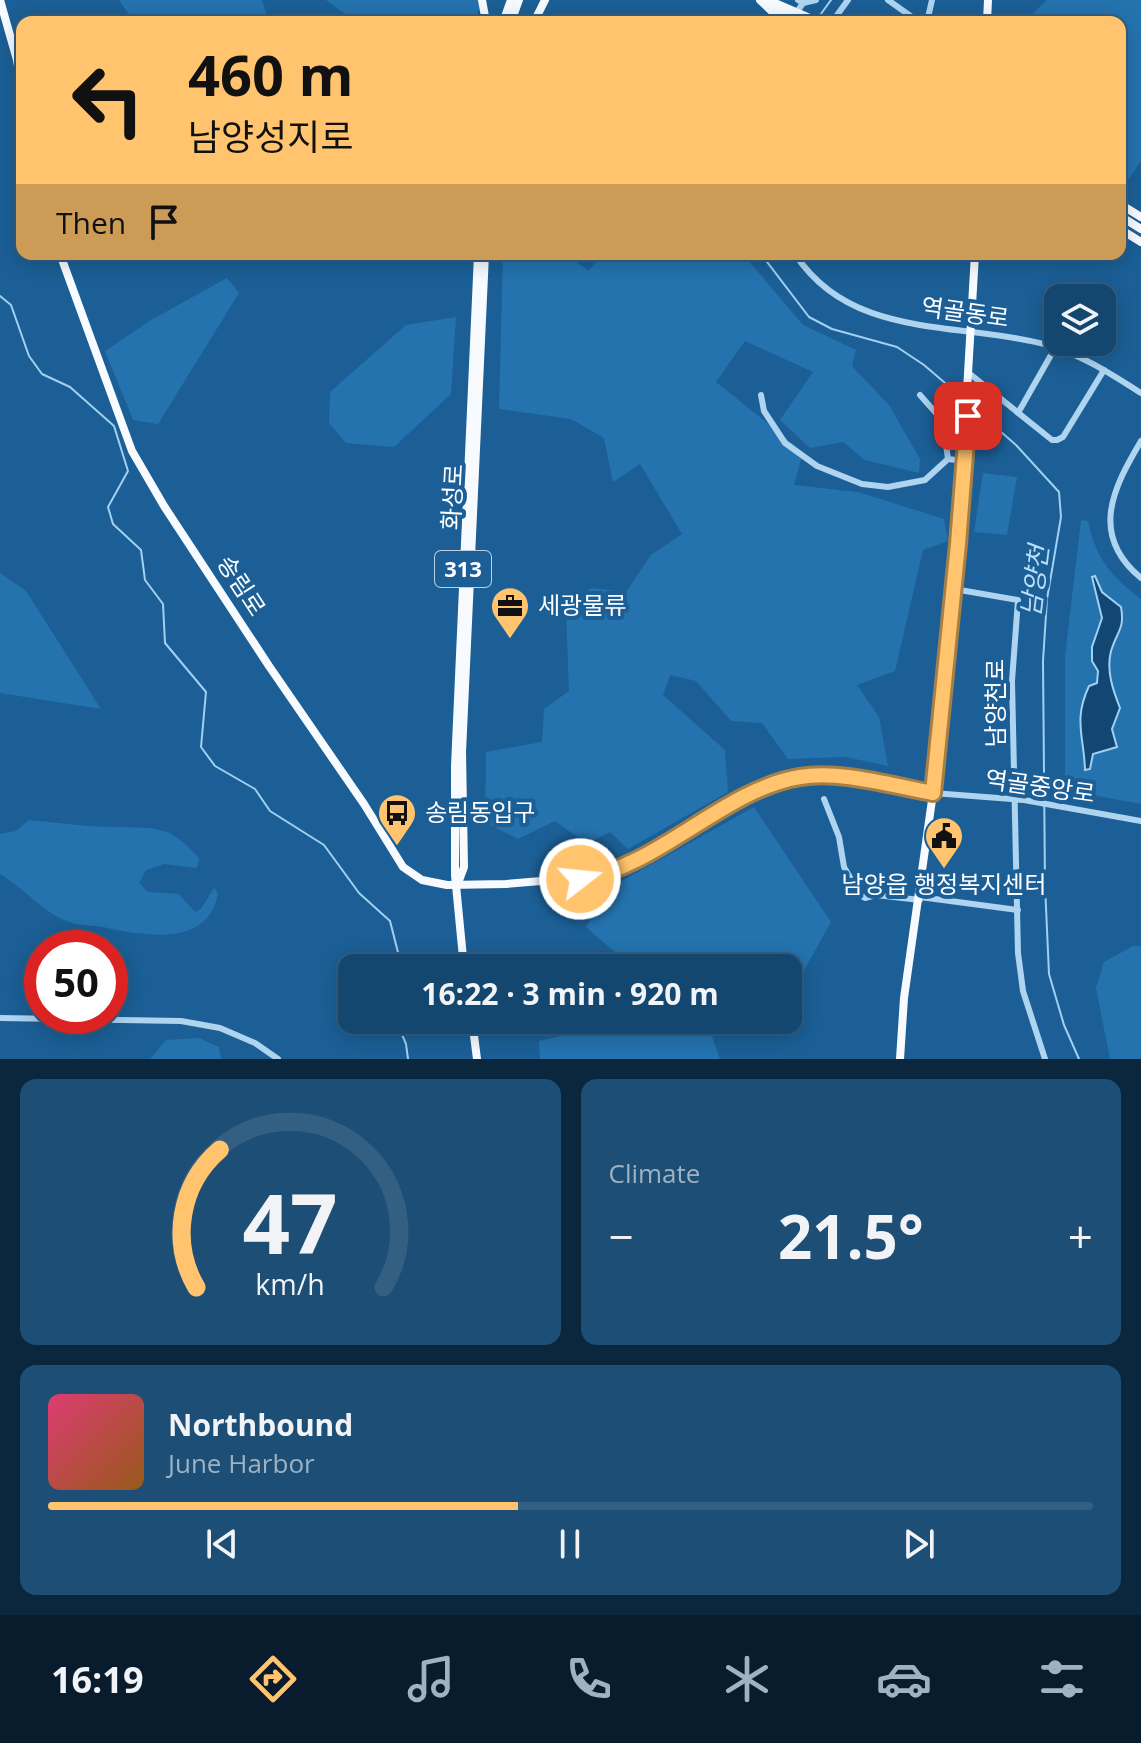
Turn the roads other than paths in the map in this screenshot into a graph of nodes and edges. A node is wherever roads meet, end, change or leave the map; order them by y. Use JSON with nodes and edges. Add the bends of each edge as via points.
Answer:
{"nodes":[{"id":1,"x":0,"y":0,"type":"edge"},
{"id":2,"x":764,"y":0,"type":"edge"},
{"id":3,"x":816,"y":0,"type":"edge"},
{"id":4,"x":888,"y":0,"type":"edge"},
{"id":5,"x":801,"y":1,"type":"edge"},
{"id":6,"x":778,"y":16,"type":"edge"},
{"id":7,"x":796,"y":16,"type":"edge"},
{"id":8,"x":911,"y":16,"type":"edge"},
{"id":9,"x":16,"y":66,"type":"edge"},
{"id":10,"x":62,"y":260,"type":"edge"},
{"id":11,"x":478,"y":260,"type":"edge"},
{"id":12,"x":487,"y":260,"type":"edge"},
{"id":13,"x":800,"y":260,"type":"edge"},
{"id":14,"x":975,"y":260,"type":"edge"},
{"id":15,"x":971,"y":333,"type":"junction"},
{"id":16,"x":1044,"y":345,"type":"edge"},
{"id":17,"x":1050,"y":356,"type":"edge"},
{"id":18,"x":1073,"y":356,"type":"edge"},
{"id":19,"x":1104,"y":370,"type":"junction"},
{"id":20,"x":970,"y":374,"type":"junction"},
{"id":21,"x":1141,"y":393,"type":"edge"},
{"id":22,"x":761,"y":395,"type":"dead end"},
{"id":23,"x":920,"y":395,"type":"dead end"},
{"id":24,"x":1018,"y":413,"type":"junction"},
{"id":25,"x":1141,"y":441,"type":"edge"},
{"id":26,"x":948,"y":459,"type":"junction"},
{"id":27,"x":965,"y":461,"type":"junction"},
{"id":28,"x":1141,"y":578,"type":"edge"},
{"id":29,"x":954,"y":589,"type":"junction"},
{"id":30,"x":933,"y":793,"type":"junction"},
{"id":31,"x":824,"y":799,"type":"dead end"},
{"id":32,"x":1015,"y":799,"type":"junction"},
{"id":33,"x":1141,"y":821,"type":"edge"},
{"id":34,"x":458,"y":884,"type":"junction"},
{"id":35,"x":920,"y":898,"type":"junction"},
{"id":36,"x":1018,"y":910,"type":"junction"},
{"id":37,"x":463,"y":954,"type":"edge"},
{"id":38,"x":0,"y":1018,"type":"edge"},
{"id":39,"x":474,"y":1034,"type":"edge"},
{"id":40,"x":278,"y":1059,"type":"edge"},
{"id":41,"x":477,"y":1059,"type":"edge"},
{"id":42,"x":898,"y":1059,"type":"edge"},
{"id":43,"x":1045,"y":1059,"type":"edge"}],
"edges":[{"from":1,"to":9,"type":"main road"},
{"from":2,"to":6,"type":"main road"},
{"from":2,"to":7,"type":"main road"},
{"from":3,"to":5,"type":"street"},
{"from":4,"to":8,"type":"street"},
{"from":10,"to":34,"type":"main road","name":"송림로","via":[[132,451],[164,506],[403,867],[422,880]]},
{"from":11,"to":34,"type":"main road","name":"화성로","number":"313","via":[[455,766]]},
{"from":12,"to":34,"type":"main road","name":"화성로","number":"313","via":[[462,752],[464,867]]},
{"from":13,"to":15,"type":"street","name":"역골동로","via":[[826,288],[866,312]]},
{"from":14,"to":15,"type":"main road"},
{"from":15,"to":16,"type":"street","name":"역골동로"},
{"from":15,"to":20,"type":"main road"},
{"from":17,"to":24,"type":"street"},
{"from":18,"to":19,"type":"street","name":"역골동로"},
{"from":19,"to":21,"type":"street","name":"역골동로"},
{"from":19,"to":24,"type":"street","via":[[1057,440]]},
{"from":20,"to":24,"type":"street"},
{"from":20,"to":27,"type":"main road"},
{"from":22,"to":26,"type":"street","via":[[764,411],[785,443],[817,466],[862,484],[888,487],[925,480]]},
{"from":23,"to":26,"type":"street","via":[[943,421]]},
{"from":25,"to":28,"type":"street","via":[[1112,497],[1109,521],[1115,546]]},
{"from":26,"to":27,"type":"street"},
{"from":27,"to":29,"type":"main road"},
{"from":29,"to":30,"type":"main road"},
{"from":29,"to":32,"type":"street","name":"남양천로","via":[[1018,600],[1012,681]]},
{"from":30,"to":32,"type":"street","name":"역골중앙로"},
{"from":30,"to":34,"type":"main road","name":"송림로","via":[[866,780],[803,776],[754,792],[601,876]]},
{"from":30,"to":35,"type":"main road"},
{"from":31,"to":35,"type":"street","via":[[844,867],[860,895]]},
{"from":32,"to":33,"type":"street","name":"역골중앙로"},
{"from":32,"to":36,"type":"street","name":"남양천로"},
{"from":34,"to":37,"type":"main road","name":"화성로"},
{"from":35,"to":36,"type":"street"},
{"from":35,"to":42,"type":"main road"},
{"from":36,"to":43,"type":"street","name":"남양천로","via":[[1023,991]]},
{"from":38,"to":40,"type":"street","via":[[181,1021],[220,1028]]},
{"from":39,"to":41,"type":"main road"}]}
